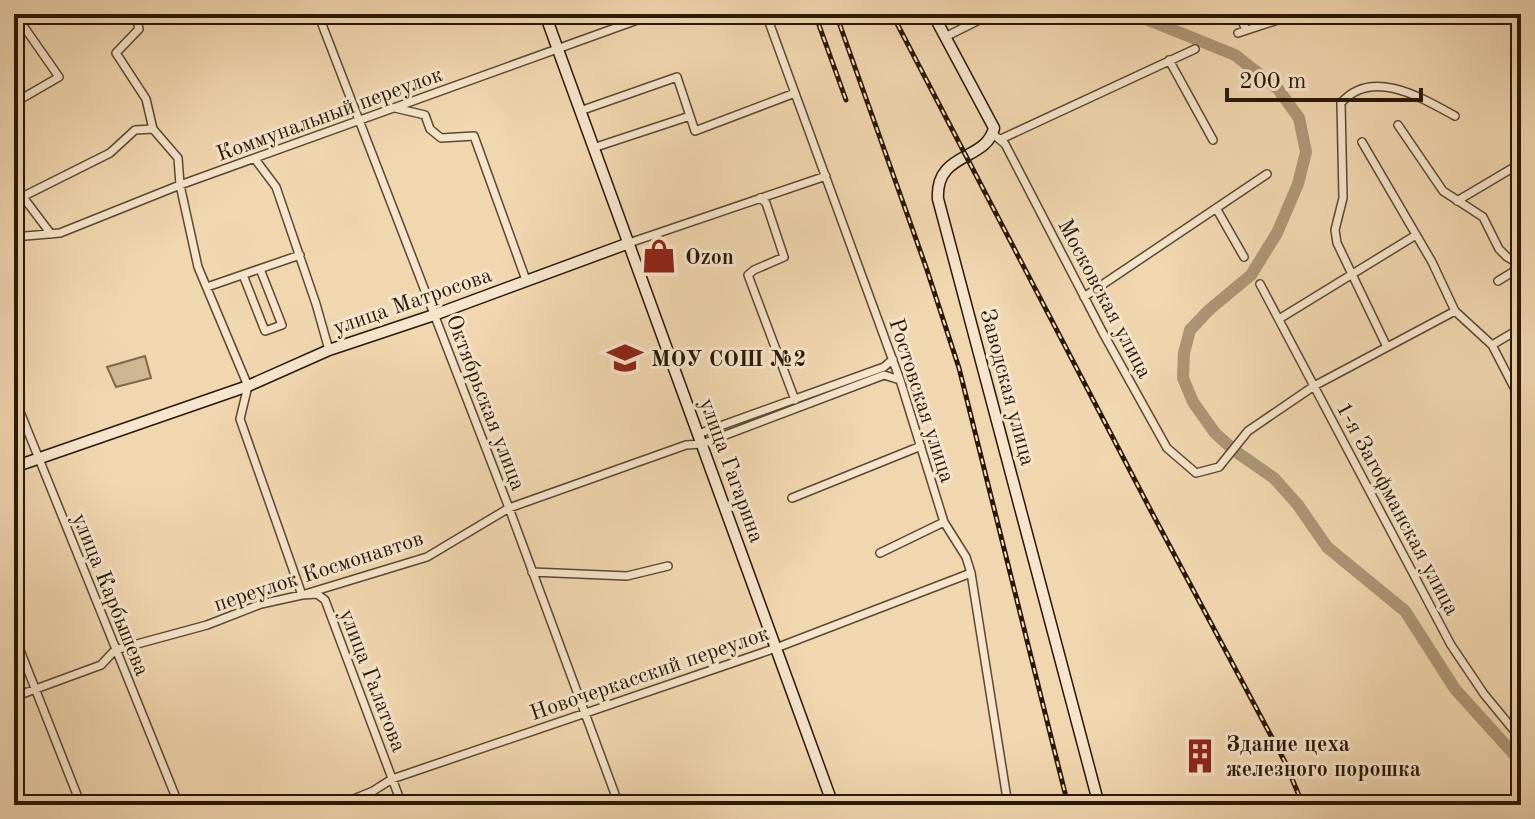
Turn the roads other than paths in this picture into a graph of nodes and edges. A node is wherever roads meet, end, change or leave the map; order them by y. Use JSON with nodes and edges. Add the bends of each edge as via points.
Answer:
{"nodes":[{"id":1,"x":135,"y":14,"type":"edge"},
{"id":2,"x":318,"y":14,"type":"edge"},
{"id":3,"x":545,"y":14,"type":"edge"},
{"id":4,"x":654,"y":14,"type":"edge"},
{"id":5,"x":766,"y":14,"type":"edge"},
{"id":6,"x":933,"y":14,"type":"edge"},
{"id":7,"x":991,"y":14,"type":"edge"},
{"id":8,"x":1239,"y":14,"type":"edge"},
{"id":9,"x":1296,"y":14,"type":"edge"},
{"id":10,"x":16,"y":15,"type":"edge"},
{"id":11,"x":945,"y":37,"type":"junction"},
{"id":12,"x":557,"y":48,"type":"junction"},
{"id":13,"x":1195,"y":49,"type":"dead end"},
{"id":14,"x":1169,"y":60,"type":"junction"},
{"id":15,"x":795,"y":93,"type":"junction"},
{"id":16,"x":14,"y":103,"type":"edge"},
{"id":17,"x":395,"y":108,"type":"junction"},
{"id":18,"x":580,"y":111,"type":"junction"},
{"id":19,"x":690,"y":116,"type":"junction"},
{"id":20,"x":1455,"y":116,"type":"dead end"},
{"id":21,"x":359,"y":121,"type":"junction"},
{"id":22,"x":1398,"y":125,"type":"dead end"},
{"id":23,"x":153,"y":129,"type":"junction"},
{"id":24,"x":997,"y":136,"type":"junction"},
{"id":25,"x":1213,"y":140,"type":"dead end"},
{"id":26,"x":1362,"y":142,"type":"dead end"},
{"id":27,"x":593,"y":148,"type":"junction"},
{"id":28,"x":255,"y":159,"type":"junction"},
{"id":29,"x":1521,"y":163,"type":"edge"},
{"id":30,"x":1267,"y":174,"type":"dead end"},
{"id":31,"x":826,"y":176,"type":"junction"},
{"id":32,"x":14,"y":185,"type":"edge"},
{"id":33,"x":180,"y":185,"type":"junction"},
{"id":34,"x":22,"y":197,"type":"junction"},
{"id":35,"x":760,"y":198,"type":"junction"},
{"id":36,"x":1457,"y":201,"type":"junction"},
{"id":37,"x":1216,"y":208,"type":"junction"},
{"id":38,"x":14,"y":212,"type":"edge"},
{"id":39,"x":51,"y":234,"type":"junction"},
{"id":40,"x":1416,"y":235,"type":"junction"},
{"id":41,"x":14,"y":237,"type":"edge"},
{"id":42,"x":629,"y":243,"type":"junction"},
{"id":43,"x":300,"y":255,"type":"junction"},
{"id":44,"x":1244,"y":257,"type":"dead end"},
{"id":45,"x":1521,"y":266,"type":"edge"},
{"id":46,"x":260,"y":269,"type":"junction"},
{"id":47,"x":1353,"y":274,"type":"junction"},
{"id":48,"x":243,"y":275,"type":"junction"},
{"id":49,"x":526,"y":280,"type":"junction"},
{"id":50,"x":1498,"y":281,"type":"dead end"},
{"id":51,"x":1260,"y":284,"type":"dead end"},
{"id":52,"x":207,"y":287,"type":"junction"},
{"id":53,"x":1084,"y":297,"type":"junction"},
{"id":54,"x":1455,"y":311,"type":"junction"},
{"id":55,"x":434,"y":315,"type":"junction"},
{"id":56,"x":1279,"y":319,"type":"junction"},
{"id":57,"x":1521,"y":328,"type":"edge"},
{"id":58,"x":1492,"y":345,"type":"junction"},
{"id":59,"x":1387,"y":347,"type":"junction"},
{"id":60,"x":329,"y":350,"type":"junction"},
{"id":61,"x":893,"y":359,"type":"junction"},
{"id":62,"x":900,"y":380,"type":"junction"},
{"id":63,"x":1518,"y":385,"type":"edge"},
{"id":64,"x":248,"y":386,"type":"junction"},
{"id":65,"x":1314,"y":386,"type":"junction"},
{"id":66,"x":14,"y":397,"type":"edge"},
{"id":67,"x":795,"y":400,"type":"junction"},
{"id":68,"x":1521,"y":401,"type":"edge"},
{"id":69,"x":700,"y":439,"type":"junction"},
{"id":70,"x":921,"y":446,"type":"junction"},
{"id":71,"x":38,"y":457,"type":"junction"},
{"id":72,"x":14,"y":467,"type":"edge"},
{"id":73,"x":792,"y":498,"type":"dead end"},
{"id":74,"x":509,"y":508,"type":"junction"},
{"id":75,"x":944,"y":522,"type":"junction"},
{"id":76,"x":880,"y":553,"type":"dead end"},
{"id":77,"x":668,"y":566,"type":"dead end"},
{"id":78,"x":532,"y":572,"type":"junction"},
{"id":79,"x":971,"y":573,"type":"junction"},
{"id":80,"x":302,"y":595,"type":"junction"},
{"id":81,"x":14,"y":635,"type":"edge"},
{"id":82,"x":776,"y":648,"type":"junction"},
{"id":83,"x":115,"y":650,"type":"junction"},
{"id":84,"x":37,"y":689,"type":"junction"},
{"id":85,"x":14,"y":697,"type":"edge"},
{"id":86,"x":586,"y":713,"type":"junction"},
{"id":87,"x":1521,"y":739,"type":"edge"},
{"id":88,"x":392,"y":779,"type":"junction"},
{"id":89,"x":81,"y":805,"type":"edge"},
{"id":90,"x":179,"y":805,"type":"edge"},
{"id":91,"x":339,"y":805,"type":"edge"},
{"id":92,"x":402,"y":805,"type":"edge"},
{"id":93,"x":619,"y":805,"type":"edge"},
{"id":94,"x":833,"y":805,"type":"edge"},
{"id":95,"x":1008,"y":805,"type":"edge"},
{"id":96,"x":1099,"y":805,"type":"edge"}],
"edges":[{"from":1,"to":23,"type":"street","via":[[139,29],[116,53],[146,99]]},
{"from":2,"to":21,"type":"street","name":"Октябрьская улица"},
{"from":3,"to":12,"type":"main road","name":"улица Гагарина"},
{"from":4,"to":12,"type":"street","name":"Коммунальный переулок"},
{"from":5,"to":15,"type":"street","name":"Ростовская улица"},
{"from":6,"to":11,"type":"main road"},
{"from":7,"to":11,"type":"street"},
{"from":8,"to":9,"type":"street","via":[[1242,32]]},
{"from":10,"to":16,"type":"street","via":[[59,77]]},
{"from":11,"to":24,"type":"main road"},
{"from":12,"to":17,"type":"street","name":"Коммунальный переулок"},
{"from":12,"to":18,"type":"main road","name":"улица Гагарина"},
{"from":13,"to":14,"type":"street"},
{"from":14,"to":24,"type":"street"},
{"from":14,"to":25,"type":"street"},
{"from":15,"to":19,"type":"street","via":[[695,131]]},
{"from":15,"to":31,"type":"street","name":"Ростовская улица"},
{"from":17,"to":21,"type":"street","name":"Коммунальный переулок"},
{"from":17,"to":49,"type":"street","via":[[425,115],[441,138],[474,136]]},
{"from":18,"to":19,"type":"street","via":[[677,77]]},
{"from":18,"to":27,"type":"main road","name":"улица Гагарина"},
{"from":19,"to":27,"type":"street"},
{"from":20,"to":47,"type":"street","via":[[1382,85],[1350,92],[1341,103],[1343,198],[1335,230]]},
{"from":21,"to":28,"type":"street","name":"Коммунальный переулок"},
{"from":21,"to":55,"type":"street","name":"Октябрьская улица"},
{"from":22,"to":36,"type":"street","via":[[1434,180]]},
{"from":23,"to":33,"type":"street","via":[[178,158]]},
{"from":23,"to":34,"type":"street","via":[[135,130],[110,153]]},
{"from":24,"to":53,"type":"street","name":"Московская улица"},
{"from":24,"to":96,"type":"main road","name":"Заводская улица","via":[[948,167],[938,184],[938,199]]},
{"from":26,"to":40,"type":"street"},
{"from":27,"to":42,"type":"main road","name":"улица Гагарина"},
{"from":28,"to":33,"type":"street","name":"Коммунальный переулок"},
{"from":28,"to":43,"type":"street","via":[[276,187]]},
{"from":29,"to":36,"type":"street"},
{"from":30,"to":37,"type":"street"},
{"from":31,"to":35,"type":"street","name":"улица Матросова"},
{"from":31,"to":61,"type":"street","name":"Ростовская улица"},
{"from":32,"to":34,"type":"street"},
{"from":33,"to":39,"type":"street","name":"Коммунальный переулок"},
{"from":33,"to":52,"type":"street"},
{"from":34,"to":38,"type":"street"},
{"from":34,"to":39,"type":"street"},
{"from":35,"to":42,"type":"street","name":"улица Матросова"},
{"from":35,"to":67,"type":"street","via":[[784,257],[748,275]]},
{"from":36,"to":45,"type":"street","via":[[1483,217],[1499,249]]},
{"from":37,"to":44,"type":"street"},
{"from":37,"to":53,"type":"street"},
{"from":39,"to":41,"type":"street","name":"Коммунальный переулок"},
{"from":40,"to":47,"type":"street"},
{"from":40,"to":54,"type":"street"},
{"from":42,"to":49,"type":"main road","name":"улица Матросова"},
{"from":42,"to":69,"type":"main road","name":"улица Гагарина"},
{"from":43,"to":46,"type":"street"},
{"from":43,"to":60,"type":"street"},
{"from":45,"to":50,"type":"street"},
{"from":46,"to":48,"type":"street"},
{"from":46,"to":48,"type":"street","via":[[282,325],[265,331]]},
{"from":47,"to":56,"type":"street"},
{"from":47,"to":59,"type":"street"},
{"from":48,"to":52,"type":"street"},
{"from":49,"to":55,"type":"main road","name":"улица Матросова"},
{"from":51,"to":56,"type":"street","name":"1-я Загофманская улица"},
{"from":52,"to":64,"type":"street"},
{"from":53,"to":65,"type":"street","name":"Московская улица","via":[[1167,448],[1196,473],[1219,467],[1248,431]]},
{"from":54,"to":58,"type":"street"},
{"from":54,"to":59,"type":"street"},
{"from":55,"to":60,"type":"main road","name":"улица Матросова"},
{"from":55,"to":74,"type":"street","name":"Октябрьская улица"},
{"from":56,"to":65,"type":"street","name":"1-я Загофманская улица"},
{"from":57,"to":58,"type":"street"},
{"from":58,"to":63,"type":"street"},
{"from":59,"to":65,"type":"street"},
{"from":60,"to":64,"type":"main road","name":"улица Матросова"},
{"from":61,"to":62,"type":"street","name":"Ростовская улица"},
{"from":61,"to":67,"type":"street"},
{"from":62,"to":69,"type":"street","name":"переулок Космонавтов","via":[[884,375]]},
{"from":62,"to":70,"type":"street","name":"Ростовская улица"},
{"from":63,"to":68,"type":"street"},
{"from":64,"to":71,"type":"main road","name":"улица Матросова"},
{"from":64,"to":80,"type":"street","via":[[240,419]]},
{"from":65,"to":87,"type":"street","name":"1-я Загофманская улица","via":[[1451,645]]},
{"from":66,"to":71,"type":"street","name":"улица Карбышева"},
{"from":67,"to":69,"type":"street"},
{"from":69,"to":74,"type":"street","name":"переулок Космонавтов"},
{"from":69,"to":82,"type":"main road","name":"улица Гагарина"},
{"from":70,"to":73,"type":"street"},
{"from":70,"to":75,"type":"street","name":"Ростовская улица"},
{"from":71,"to":72,"type":"main road","name":"улица Матросова"},
{"from":71,"to":83,"type":"street","name":"улица Карбышева"},
{"from":74,"to":78,"type":"street","name":"Октябрьская улица"},
{"from":74,"to":80,"type":"street","name":"переулок Космонавтов","via":[[427,557]]},
{"from":75,"to":76,"type":"street"},
{"from":75,"to":79,"type":"street","name":"Ростовская улица"},
{"from":77,"to":78,"type":"street","via":[[627,576]]},
{"from":78,"to":86,"type":"street","name":"Октябрьская улица"},
{"from":79,"to":82,"type":"street","name":"Новочеркасский переулок"},
{"from":79,"to":95,"type":"street","name":"Ростовская улица"},
{"from":80,"to":83,"type":"street","name":"переулок Космонавтов"},
{"from":80,"to":88,"type":"street","name":"улица Галатова","via":[[317,594],[325,600]]},
{"from":81,"to":84,"type":"street"},
{"from":82,"to":86,"type":"street","name":"Новочеркасский переулок"},
{"from":82,"to":94,"type":"main road","name":"улица Гагарина"},
{"from":83,"to":84,"type":"street","name":"переулок Космонавтов","via":[[101,665]]},
{"from":83,"to":90,"type":"street","name":"улица Карбышева"},
{"from":84,"to":85,"type":"street","name":"переулок Космонавтов"},
{"from":84,"to":89,"type":"street"},
{"from":86,"to":88,"type":"street","name":"Новочеркасский переулок"},
{"from":86,"to":93,"type":"street","name":"Октябрьская улица"},
{"from":88,"to":91,"type":"street","name":"Новочеркасский переулок"},
{"from":88,"to":92,"type":"street","name":"улица Галатова"}]}
